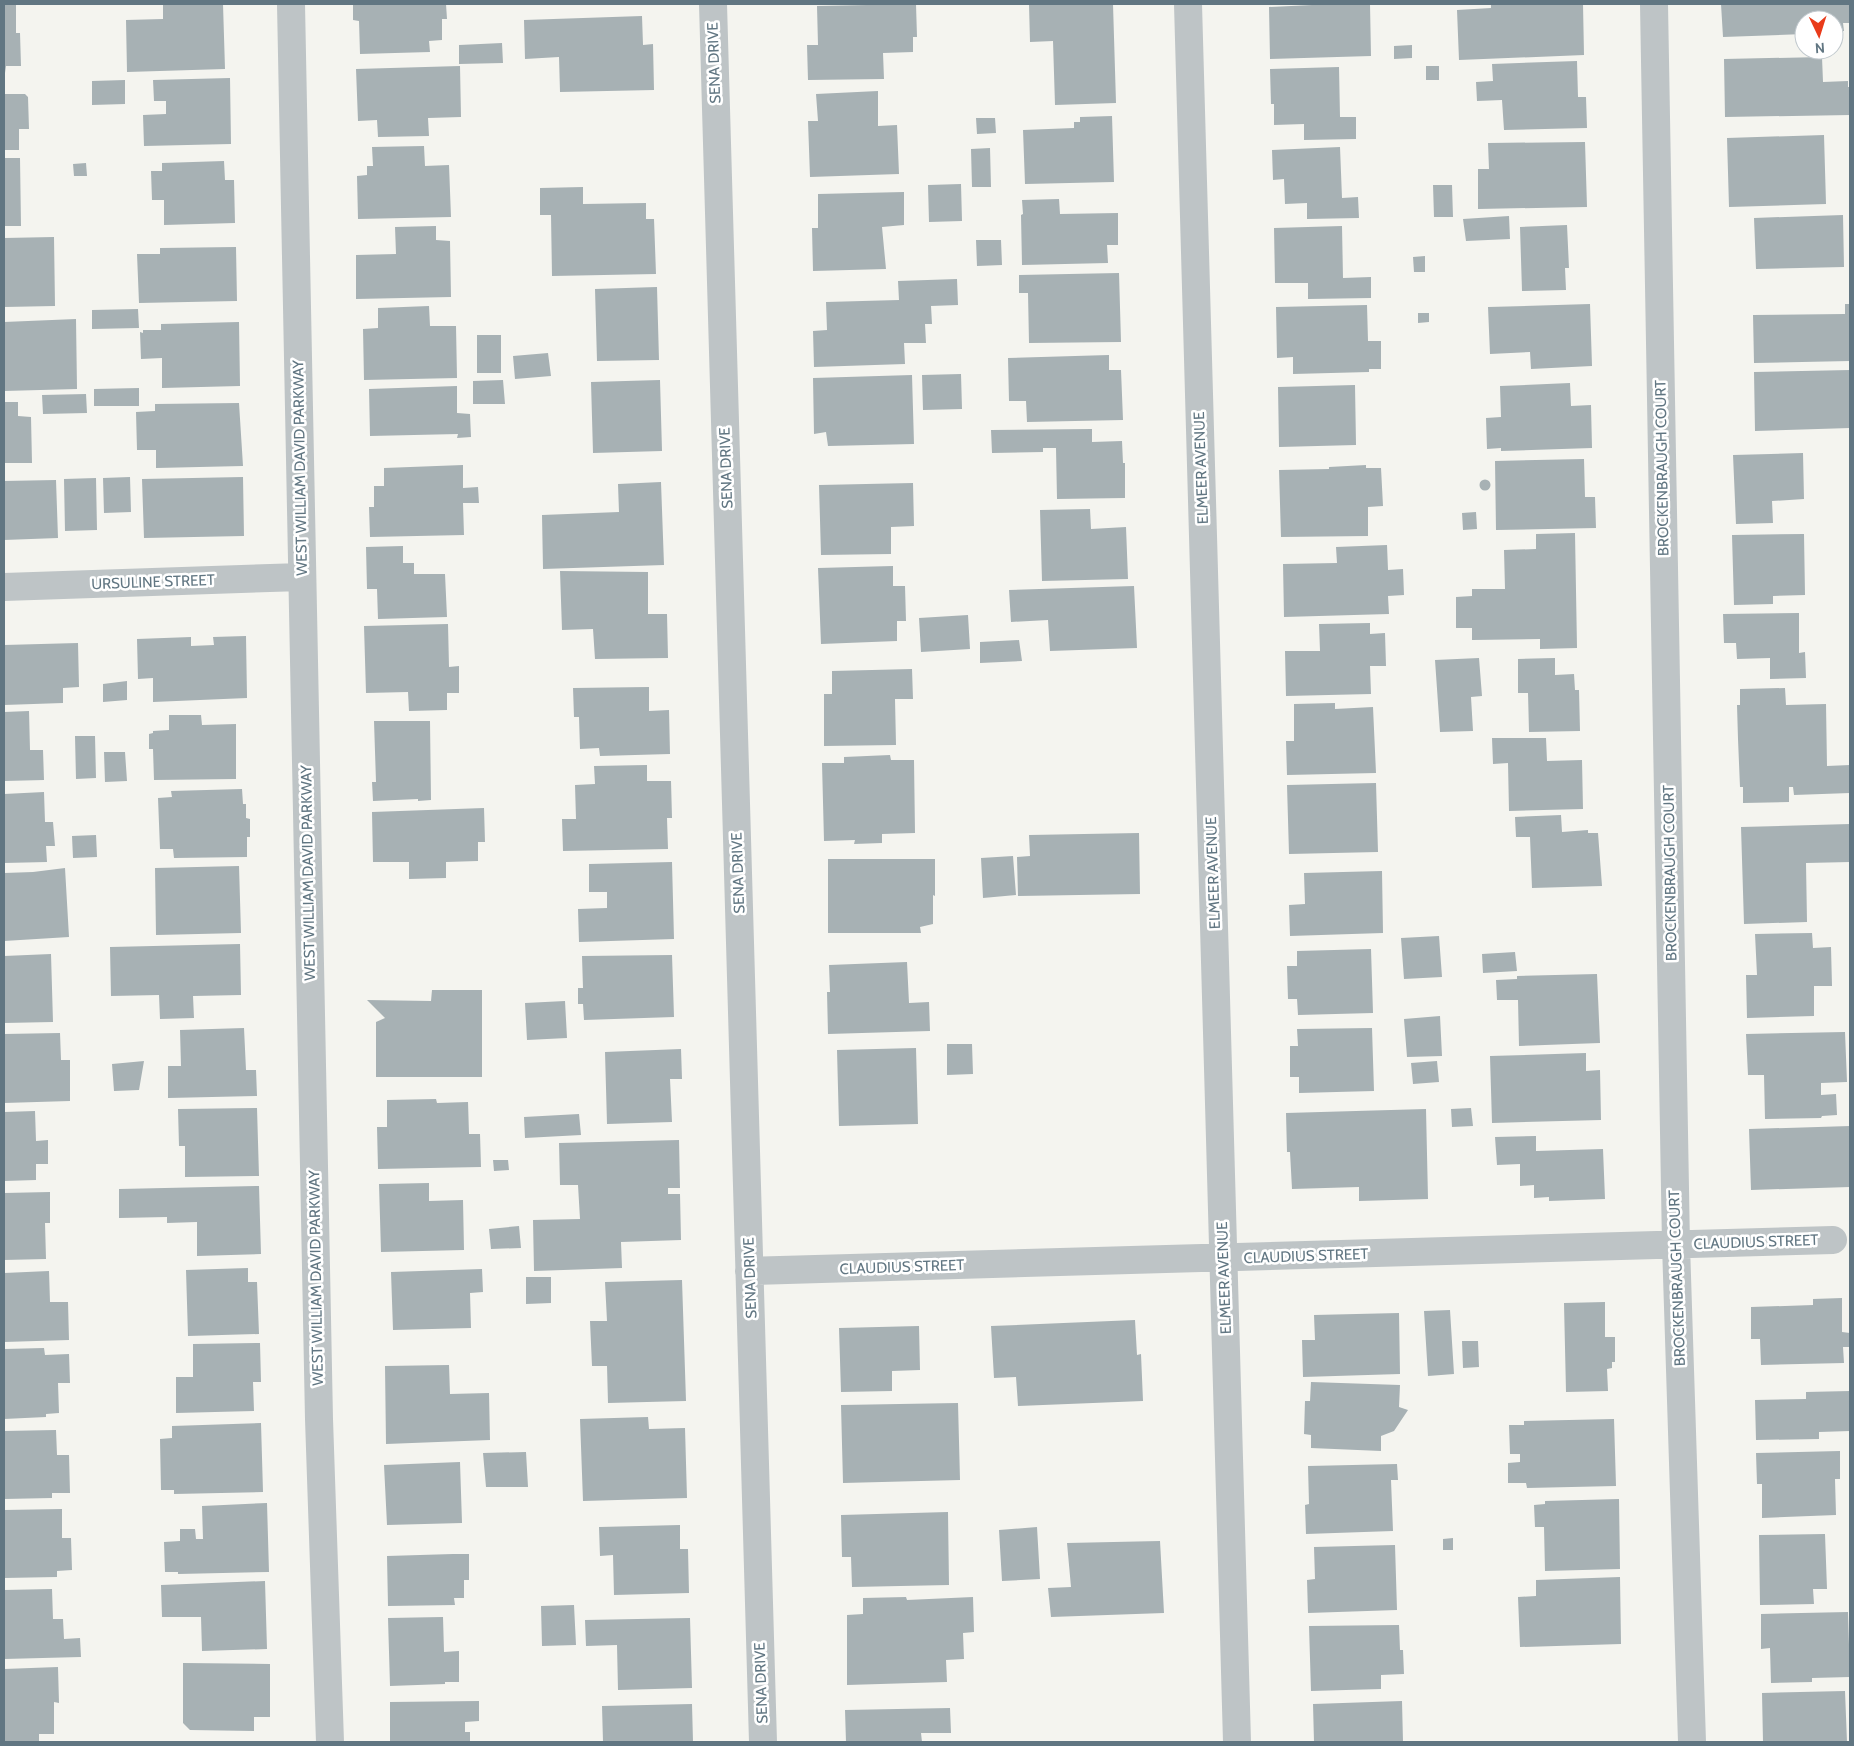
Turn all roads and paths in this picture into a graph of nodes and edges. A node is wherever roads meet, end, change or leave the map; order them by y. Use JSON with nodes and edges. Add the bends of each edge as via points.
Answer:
{"nodes":[{"id":1,"x":291,"y":4,"type":"edge"},
{"id":2,"x":713,"y":4,"type":"edge"},
{"id":3,"x":1188,"y":4,"type":"edge"},
{"id":4,"x":1654,"y":4,"type":"edge"},
{"id":5,"x":302,"y":577,"type":"junction"},
{"id":6,"x":4,"y":587,"type":"edge"},
{"id":7,"x":1834,"y":1240,"type":"dead end"},
{"id":8,"x":1676,"y":1245,"type":"junction"},
{"id":9,"x":1224,"y":1258,"type":"junction"},
{"id":10,"x":749,"y":1272,"type":"junction"},
{"id":11,"x":330,"y":1742,"type":"edge"},
{"id":12,"x":763,"y":1742,"type":"edge"},
{"id":13,"x":1237,"y":1742,"type":"edge"},
{"id":14,"x":1692,"y":1742,"type":"edge"}],
"edges":[{"from":1,"to":5,"type":"street","name":"WEST WILLIAM DAVID PARKWAY"},
{"from":2,"to":10,"type":"street","name":"SENA DRIVE"},
{"from":3,"to":9,"type":"street","name":"ELMEER AVENUE"},
{"from":4,"to":8,"type":"street","name":"BROCKENBRAUGH COURT"},
{"from":5,"to":6,"type":"street","name":"URSULINE STREET"},
{"from":5,"to":11,"type":"street","name":"WEST WILLIAM DAVID PARKWAY","via":[[318,1400]]},
{"from":7,"to":8,"type":"street","name":"CLAUDIUS STREET"},
{"from":8,"to":9,"type":"street","name":"CLAUDIUS STREET"},
{"from":8,"to":14,"type":"street","name":"BROCKENBRAUGH COURT"},
{"from":9,"to":10,"type":"street","name":"CLAUDIUS STREET"},
{"from":9,"to":13,"type":"street","name":"ELMEER AVENUE"},
{"from":10,"to":12,"type":"street","name":"SENA DRIVE"}]}
